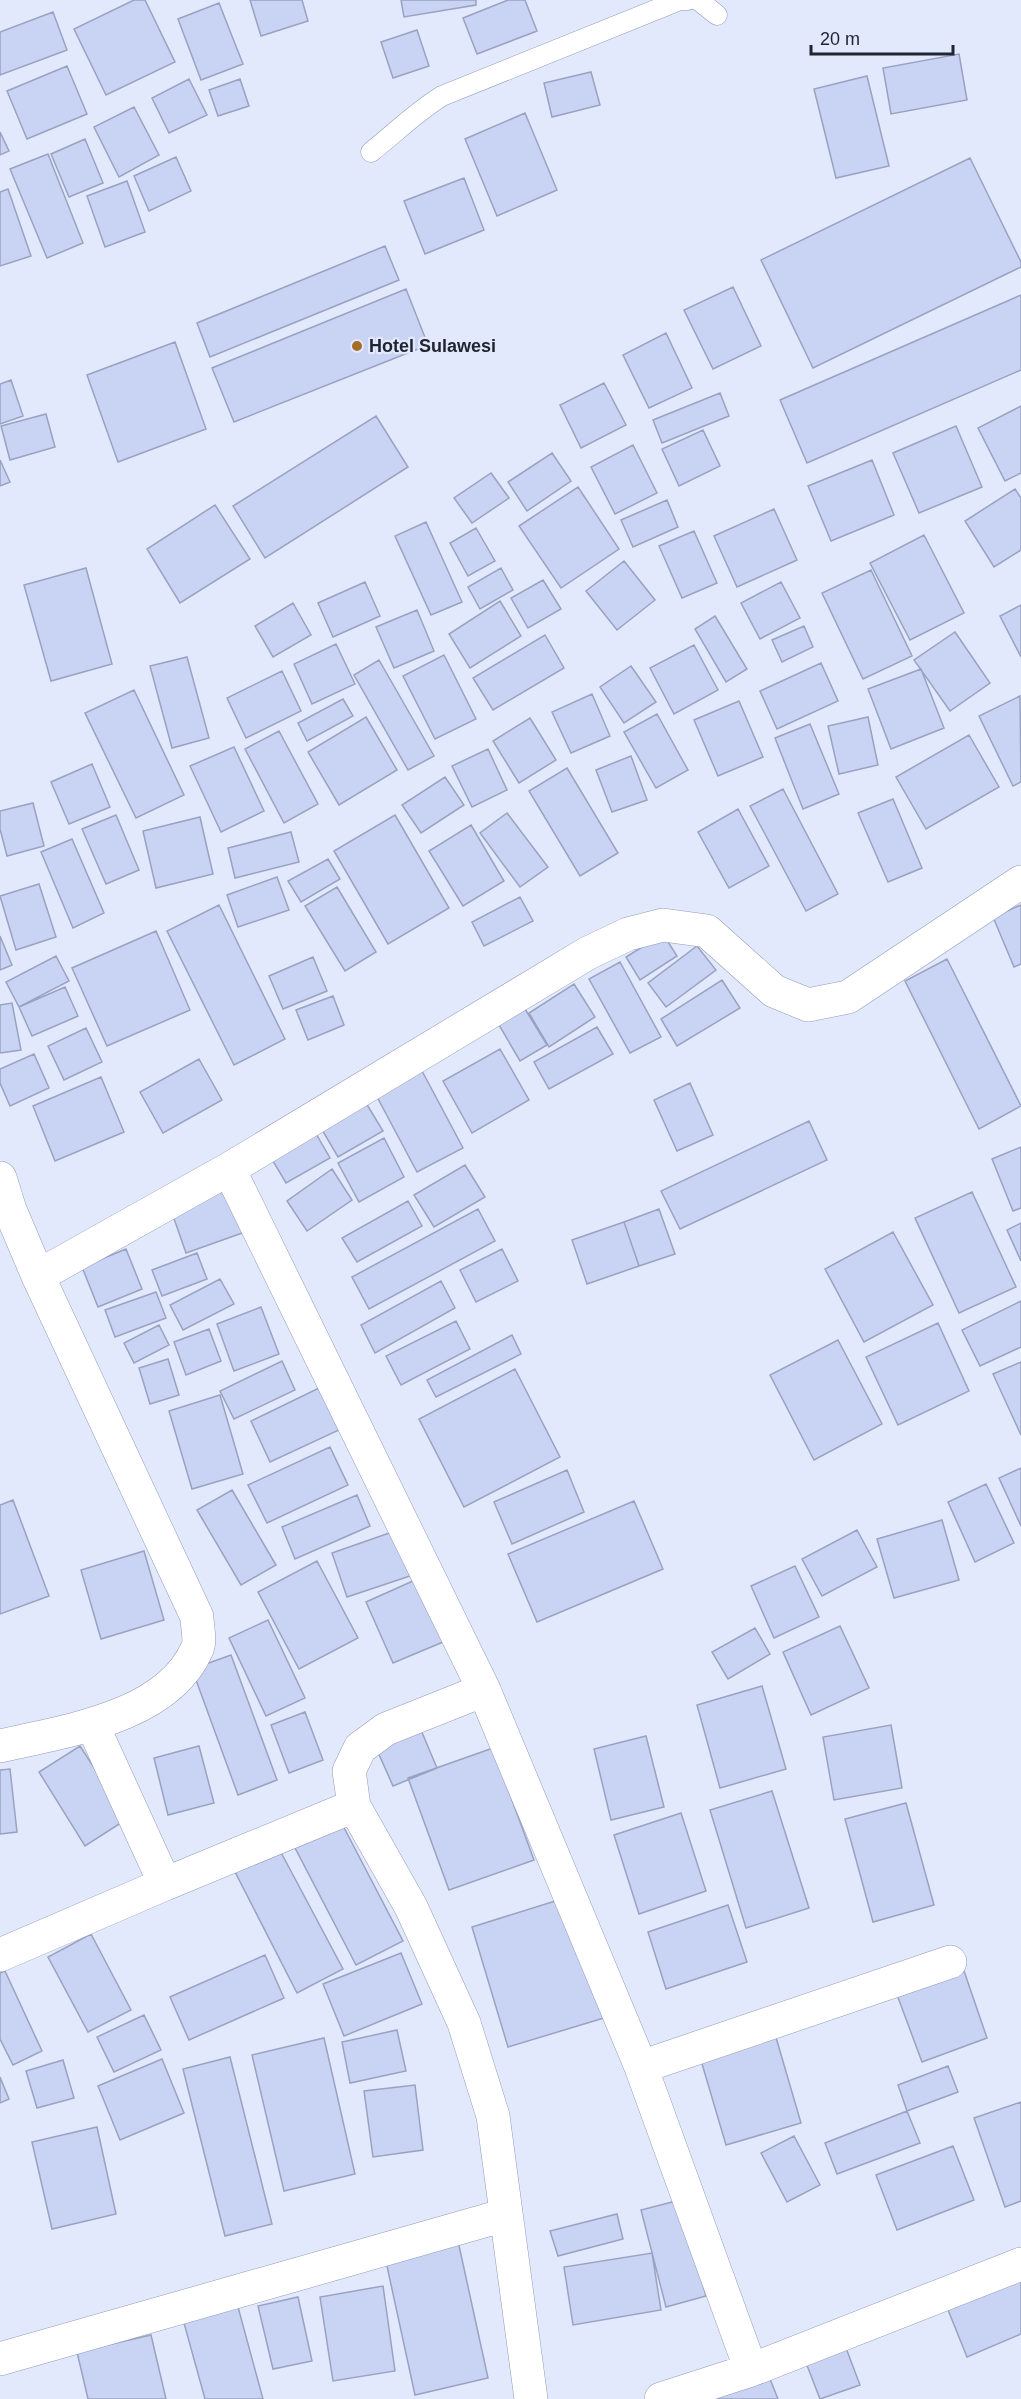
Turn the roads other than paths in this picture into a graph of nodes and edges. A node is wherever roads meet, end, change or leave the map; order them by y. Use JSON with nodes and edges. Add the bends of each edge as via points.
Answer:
{"nodes":[{"id":1,"x":688,"y":0,"type":"edge"},
{"id":2,"x":698,"y":0,"type":"edge"},
{"id":3,"x":717,"y":15,"type":"dead end"},
{"id":4,"x":371,"y":152,"type":"dead end"},
{"id":5,"x":1021,"y":882,"type":"edge"},
{"id":6,"x":229,"y":1169,"type":"junction"},
{"id":7,"x":0,"y":1178,"type":"edge"},
{"id":8,"x":38,"y":1276,"type":"junction"},
{"id":9,"x":484,"y":1690,"type":"junction"},
{"id":10,"x":92,"y":1724,"type":"junction"},
{"id":11,"x":0,"y":1746,"type":"edge"},
{"id":12,"x":354,"y":1806,"type":"junction"},
{"id":13,"x":165,"y":1884,"type":"junction"},
{"id":14,"x":0,"y":1955,"type":"edge"},
{"id":15,"x":950,"y":1962,"type":"dead end"},
{"id":16,"x":641,"y":2067,"type":"junction"},
{"id":17,"x":505,"y":2216,"type":"junction"},
{"id":18,"x":1021,"y":2264,"type":"edge"},
{"id":19,"x":0,"y":2359,"type":"edge"},
{"id":20,"x":751,"y":2370,"type":"junction"},
{"id":21,"x":531,"y":2399,"type":"edge"},
{"id":22,"x":661,"y":2399,"type":"edge"}],
"edges":[{"from":1,"to":4,"type":"lane","via":[[442,96]]},
{"from":2,"to":3,"type":"lane"},
{"from":5,"to":6,"type":"street","via":[[848,997],[808,1005],[774,991],[707,931],[663,925],[628,934],[588,953]]},
{"from":6,"to":8,"type":"street"},
{"from":6,"to":9,"type":"street"},
{"from":7,"to":8,"type":"street"},
{"from":8,"to":10,"type":"street","via":[[197,1617],[198,1647],[175,1682],[134,1708]]},
{"from":9,"to":12,"type":"street","via":[[386,1729],[360,1748],[349,1771]]},
{"from":9,"to":16,"type":"street"},
{"from":10,"to":11,"type":"street"},
{"from":10,"to":13,"type":"street"},
{"from":12,"to":13,"type":"street"},
{"from":12,"to":17,"type":"street","via":[[411,1907],[464,2023],[493,2116]]},
{"from":13,"to":14,"type":"street"},
{"from":15,"to":16,"type":"street"},
{"from":16,"to":20,"type":"street"},
{"from":17,"to":19,"type":"street"},
{"from":17,"to":21,"type":"street"},
{"from":18,"to":20,"type":"street"},
{"from":20,"to":22,"type":"street"}]}
